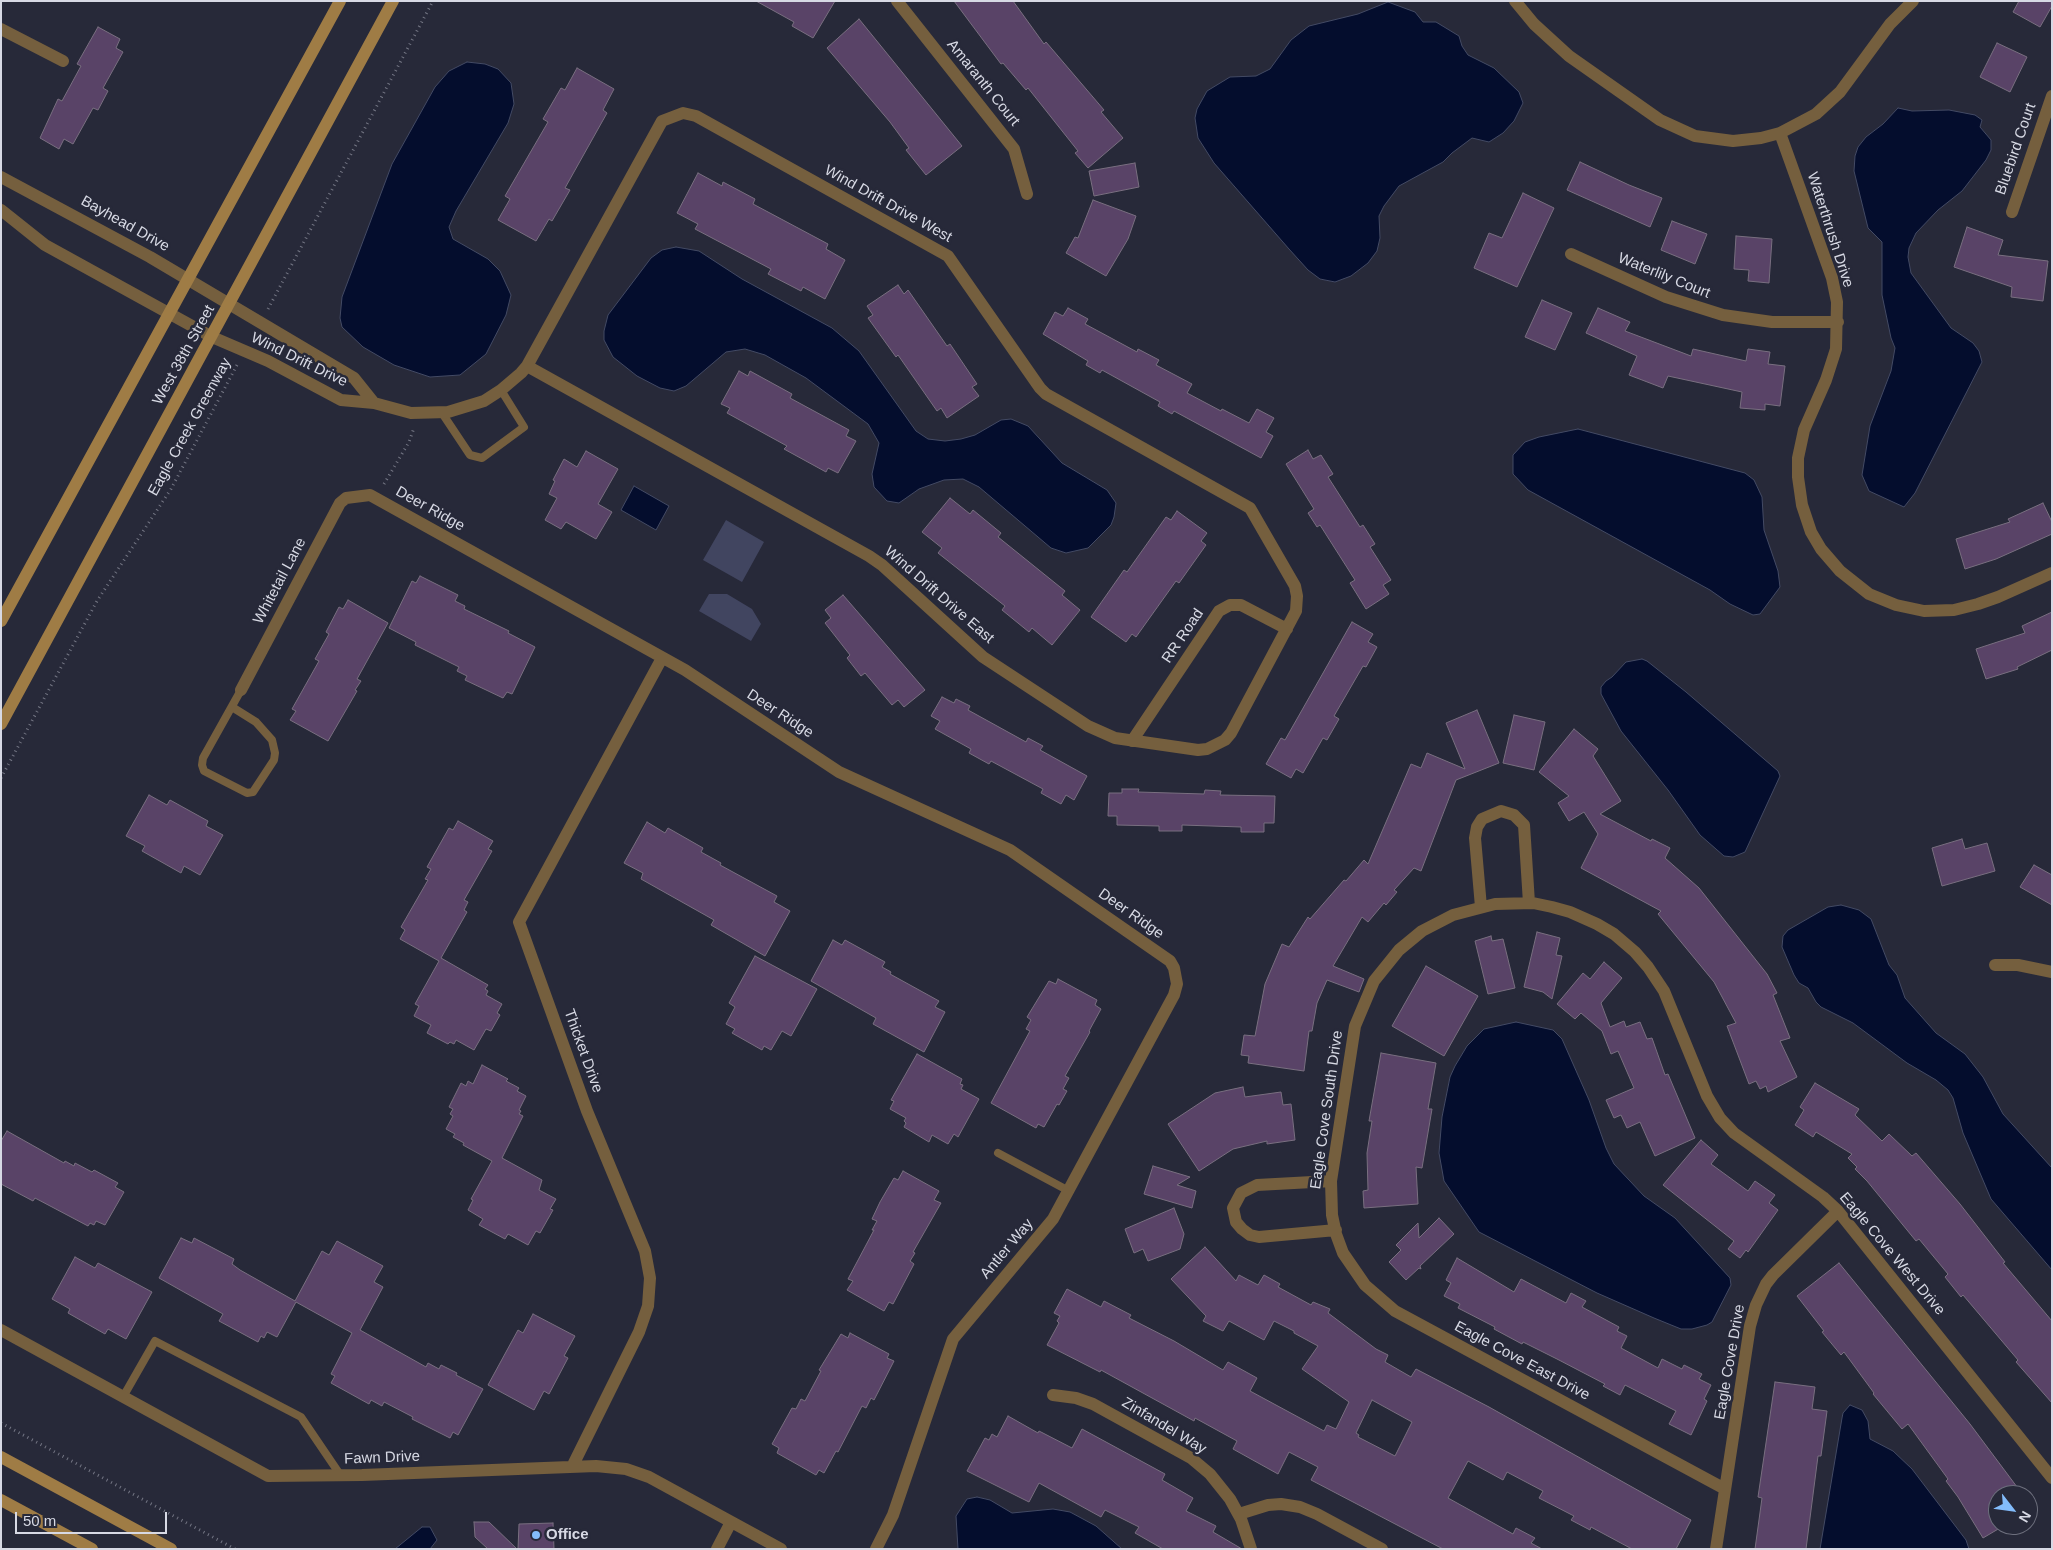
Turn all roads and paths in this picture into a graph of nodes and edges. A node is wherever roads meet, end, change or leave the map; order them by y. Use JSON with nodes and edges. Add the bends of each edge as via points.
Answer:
{"nodes":[{"id":1,"x":340,"y":1,"type":"edge"},
{"id":2,"x":394,"y":1,"type":"edge"},
{"id":3,"x":434,"y":1,"type":"edge"},
{"id":4,"x":897,"y":1,"type":"edge"},
{"id":5,"x":1515,"y":1,"type":"edge"},
{"id":6,"x":1913,"y":1,"type":"edge"},
{"id":7,"x":1,"y":29,"type":"edge"},
{"id":8,"x":63,"y":61,"type":"dead end"},
{"id":9,"x":2052,"y":96,"type":"edge"},
{"id":10,"x":1780,"y":133,"type":"junction"},
{"id":11,"x":1,"y":177,"type":"edge"},
{"id":12,"x":1027,"y":194,"type":"dead end"},
{"id":13,"x":1,"y":210,"type":"edge"},
{"id":14,"x":2012,"y":212,"type":"dead end"},
{"id":15,"x":1571,"y":254,"type":"dead end"},
{"id":16,"x":188,"y":278,"type":"junction"},
{"id":17,"x":230,"y":305,"type":"junction"},
{"id":18,"x":169,"y":312,"type":"junction"},
{"id":19,"x":1838,"y":322,"type":"junction"},
{"id":20,"x":260,"y":323,"type":"junction"},
{"id":21,"x":212,"y":336,"type":"junction"},
{"id":22,"x":244,"y":351,"type":"junction"},
{"id":23,"x":527,"y":366,"type":"junction"},
{"id":24,"x":501,"y":390,"type":"junction"},
{"id":25,"x":374,"y":403,"type":"junction"},
{"id":26,"x":442,"y":413,"type":"junction"},
{"id":27,"x":420,"y":414,"type":"junction"},
{"id":28,"x":355,"y":496,"type":"joint"},
{"id":29,"x":376,"y":497,"type":"junction"},
{"id":30,"x":2052,"y":573,"type":"edge"},
{"id":31,"x":1,"y":621,"type":"edge"},
{"id":32,"x":1287,"y":629,"type":"junction"},
{"id":33,"x":662,"y":658,"type":"junction"},
{"id":34,"x":241,"y":690,"type":"joint"},
{"id":35,"x":232,"y":707,"type":"junction"},
{"id":36,"x":1,"y":724,"type":"edge"},
{"id":37,"x":1132,"y":741,"type":"junction"},
{"id":38,"x":1,"y":778,"type":"edge"},
{"id":39,"x":1529,"y":903,"type":"junction"},
{"id":40,"x":1481,"y":907,"type":"junction"},
{"id":41,"x":1995,"y":965,"type":"dead end"},
{"id":42,"x":2052,"y":972,"type":"edge"},
{"id":43,"x":1176,"y":975,"type":"joint"},
{"id":44,"x":998,"y":1153,"type":"dead end"},
{"id":45,"x":1331,"y":1181,"type":"junction"},
{"id":46,"x":1068,"y":1191,"type":"junction"},
{"id":47,"x":1838,"y":1211,"type":"junction"},
{"id":48,"x":1336,"y":1230,"type":"junction"},
{"id":49,"x":1,"y":1330,"type":"edge"},
{"id":50,"x":1053,"y":1395,"type":"dead end"},
{"id":51,"x":123,"y":1397,"type":"junction"},
{"id":52,"x":1,"y":1423,"type":"edge"},
{"id":53,"x":1,"y":1457,"type":"edge"},
{"id":54,"x":572,"y":1467,"type":"junction"},
{"id":55,"x":341,"y":1476,"type":"junction"},
{"id":56,"x":2052,"y":1478,"type":"edge"},
{"id":57,"x":1725,"y":1489,"type":"junction"},
{"id":58,"x":1,"y":1500,"type":"edge"},
{"id":59,"x":1239,"y":1514,"type":"junction"},
{"id":60,"x":731,"y":1522,"type":"junction"},
{"id":61,"x":92,"y":1549,"type":"edge"},
{"id":62,"x":170,"y":1549,"type":"edge"},
{"id":63,"x":235,"y":1549,"type":"edge"},
{"id":64,"x":717,"y":1549,"type":"edge"},
{"id":65,"x":781,"y":1549,"type":"edge"},
{"id":66,"x":876,"y":1549,"type":"edge"},
{"id":67,"x":1251,"y":1549,"type":"edge"},
{"id":68,"x":1382,"y":1549,"type":"edge"},
{"id":69,"x":1716,"y":1549,"type":"edge"}],
"edges":[{"from":1,"to":16,"type":"main road"},
{"from":2,"to":17,"type":"main road","name":"West 38th Street"},
{"from":3,"to":20,"type":"path"},
{"from":4,"to":12,"type":"street","name":"Amaranth Court","via":[[1014,148]]},
{"from":5,"to":10,"type":"street","via":[[1534,24],[1569,56],[1669,126],[1714,140],[1742,141]]},
{"from":6,"to":10,"type":"street","via":[[1890,24],[1835,98],[1816,114]]},
{"from":7,"to":8,"type":"street"},
{"from":9,"to":14,"type":"street","name":"Bluebird Court"},
{"from":10,"to":19,"type":"street","name":"Waterthrush Drive","via":[[1832,278]]},
{"from":11,"to":16,"type":"street","name":"Bayhead Drive"},
{"from":13,"to":18,"type":"street","via":[[45,245]]},
{"from":15,"to":19,"type":"street","name":"Waterlily Court","via":[[1666,298],[1723,315],[1772,322]]},
{"from":16,"to":17,"type":"street","name":"Bayhead Drive"},
{"from":16,"to":18,"type":"main road"},
{"from":17,"to":20,"type":"street","name":"Wind Drift Drive"},
{"from":17,"to":21,"type":"main road","name":"West 38th Street"},
{"from":18,"to":21,"type":"street"},
{"from":18,"to":31,"type":"main road"},
{"from":19,"to":30,"type":"street","name":"Waterthrush Drive","via":[[1836,349],[1804,430],[1798,467],[1802,505],[1808,523],[1833,564],[1874,596],[1924,611],[1954,610],[1978,604]]},
{"from":20,"to":25,"type":"street","name":"Wind Drift Drive","via":[[354,378]]},
{"from":21,"to":22,"type":"street","name":"Wind Drift Drive"},
{"from":21,"to":36,"type":"main road","name":"West 38th Street"},
{"from":22,"to":25,"type":"street","name":"Wind Drift Drive","via":[[341,400]]},
{"from":22,"to":38,"type":"path","name":"Eagle Creek Greenway","via":[[171,489],[97,601]]},
{"from":23,"to":24,"type":"street","name":"Wind Drift Drive"},
{"from":23,"to":32,"type":"street","name":"Wind Drift Drive West","via":[[662,121],[683,113],[696,116],[948,256],[1046,394],[1250,508],[1295,586],[1296,611]]},
{"from":23,"to":37,"type":"street","name":"Wind Drift Drive East","via":[[869,556],[984,657],[1088,726],[1115,738]]},
{"from":24,"to":26,"type":"street","name":"Wind Drift Drive","via":[[484,401]]},
{"from":24,"to":26,"type":"lane","via":[[524,427],[482,458],[470,455]]},
{"from":25,"to":27,"type":"street","name":"Wind Drift Drive"},
{"from":26,"to":27,"type":"street","name":"Wind Drift Drive"},
{"from":27,"to":29,"type":"path","via":[[409,442]]},
{"from":28,"to":29,"type":"street","name":"Deer Ridge"},
{"from":28,"to":34,"type":"street","name":"Whitetail Lane","via":[[340,503]]},
{"from":29,"to":33,"type":"street","name":"Deer Ridge"},
{"from":32,"to":37,"type":"street","name":"Wind Drift Drive East","via":[[1225,740],[1198,750]]},
{"from":32,"to":37,"type":"street","name":"RR Road","via":[[1241,605],[1230,605],[1219,611]]},
{"from":33,"to":43,"type":"street","name":"Deer Ridge","via":[[839,772],[1010,850],[1170,961]]},
{"from":33,"to":54,"type":"street","name":"Thicket Drive","via":[[519,922],[587,1111],[645,1251],[650,1278],[650,1296],[643,1323]]},
{"from":34,"to":35,"type":"lane"},
{"from":35,"to":35,"type":"lane","via":[[202,765],[204,771],[247,793],[253,792],[276,753],[272,740],[256,722]]},
{"from":39,"to":40,"type":"street","name":"Eagle Cove West Drive"},
{"from":39,"to":40,"type":"street","via":[[1524,825],[1514,815],[1501,811],[1482,819],[1477,827],[1475,838]]},
{"from":39,"to":47,"type":"street","name":"Eagle Cove West Drive","via":[[1561,909],[1589,920],[1614,934],[1635,952],[1664,991],[1707,1096],[1720,1118],[1734,1133]]},
{"from":40,"to":45,"type":"street","name":"Eagle Cove South Drive","via":[[1453,915],[1422,932],[1399,950],[1369,989],[1350,1045]]},
{"from":41,"to":42,"type":"street","via":[[2018,965]]},
{"from":43,"to":46,"type":"street","name":"Antler Way","via":[[1174,995]]},
{"from":44,"to":46,"type":"lane"},
{"from":45,"to":48,"type":"street","name":"Eagle Cove South Drive"},
{"from":45,"to":48,"type":"street","via":[[1253,1186],[1240,1193],[1233,1208],[1239,1226],[1250,1235],[1259,1237]]},
{"from":46,"to":66,"type":"street","name":"Antler Way","via":[[1053,1219],[953,1339],[893,1514]]},
{"from":47,"to":56,"type":"street","name":"Eagle Cove West Drive"},
{"from":47,"to":57,"type":"street","name":"Eagle Cove Drive","via":[[1773,1275],[1756,1305]]},
{"from":48,"to":57,"type":"street","name":"Eagle Cove East Drive","via":[[1343,1253],[1358,1278],[1396,1312]]},
{"from":49,"to":51,"type":"street","name":"Fawn Drive"},
{"from":50,"to":59,"type":"street","name":"Zinfandel Way","via":[[1093,1404],[1191,1458],[1215,1480]]},
{"from":51,"to":55,"type":"street","name":"Fawn Drive","via":[[268,1476]]},
{"from":51,"to":55,"type":"lane","via":[[155,1341],[301,1417]]},
{"from":52,"to":63,"type":"path"},
{"from":53,"to":62,"type":"main road"},
{"from":54,"to":55,"type":"street","name":"Fawn Drive"},
{"from":54,"to":60,"type":"street","name":"Fawn Drive","via":[[608,1466],[638,1473]]},
{"from":57,"to":69,"type":"street","name":"Eagle Cove Drive"},
{"from":58,"to":61,"type":"main road"},
{"from":59,"to":67,"type":"street","name":"Zinfandel Way"},
{"from":59,"to":68,"type":"street","via":[[1268,1505],[1300,1507]]},
{"from":60,"to":64,"type":"street"},
{"from":60,"to":65,"type":"street","name":"Fawn Drive"}]}
